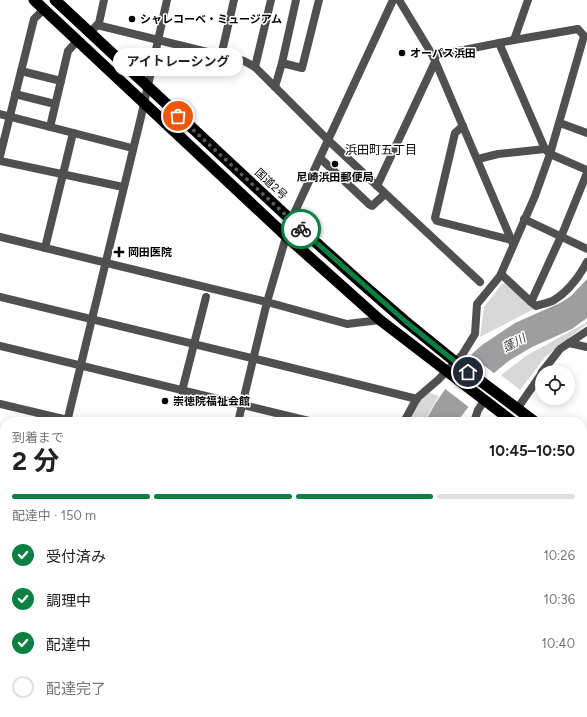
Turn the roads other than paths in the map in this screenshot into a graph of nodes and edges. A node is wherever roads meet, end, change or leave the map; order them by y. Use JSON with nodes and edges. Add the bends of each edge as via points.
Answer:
{"nodes":[{"id":1,"x":34,"y":0,"type":"edge"},
{"id":2,"x":104,"y":0,"type":"edge"},
{"id":3,"x":167,"y":0,"type":"edge"},
{"id":4,"x":234,"y":0,"type":"edge"},
{"id":5,"x":271,"y":0,"type":"edge"},
{"id":6,"x":296,"y":0,"type":"edge"},
{"id":7,"x":319,"y":0,"type":"edge"},
{"id":8,"x":393,"y":0,"type":"edge"},
{"id":9,"x":399,"y":0,"type":"edge"},
{"id":10,"x":528,"y":0,"type":"edge"},
{"id":11,"x":59,"y":2,"type":"edge"},
{"id":12,"x":44,"y":9,"type":"junction"},
{"id":13,"x":93,"y":29,"type":"junction"},
{"id":14,"x":585,"y":38,"type":"edge"},
{"id":15,"x":78,"y":40,"type":"junction"},
{"id":16,"x":159,"y":40,"type":"junction"},
{"id":17,"x":514,"y":40,"type":"junction"},
{"id":18,"x":499,"y":42,"type":"junction"},
{"id":19,"x":221,"y":56,"type":"junction"},
{"id":20,"x":434,"y":59,"type":"junction"},
{"id":21,"x":282,"y":63,"type":"junction"},
{"id":22,"x":255,"y":67,"type":"junction"},
{"id":23,"x":21,"y":71,"type":"junction"},
{"id":24,"x":61,"y":81,"type":"junction"},
{"id":25,"x":147,"y":87,"type":"junction"},
{"id":26,"x":275,"y":87,"type":"junction"},
{"id":27,"x":15,"y":94,"type":"junction"},
{"id":28,"x":143,"y":103,"type":"junction"},
{"id":29,"x":55,"y":104,"type":"junction"},
{"id":30,"x":0,"y":114,"type":"edge"},
{"id":31,"x":10,"y":117,"type":"junction"},
{"id":32,"x":560,"y":124,"type":"junction"},
{"id":33,"x":463,"y":126,"type":"junction"},
{"id":34,"x":50,"y":127,"type":"junction"},
{"id":35,"x":73,"y":133,"type":"junction"},
{"id":36,"x":587,"y":133,"type":"edge"},
{"id":37,"x":328,"y":140,"type":"junction"},
{"id":38,"x":132,"y":148,"type":"junction"},
{"id":39,"x":548,"y":151,"type":"junction"},
{"id":40,"x":0,"y":156,"type":"edge"},
{"id":41,"x":320,"y":158,"type":"junction"},
{"id":42,"x":478,"y":159,"type":"junction"},
{"id":43,"x":0,"y":161,"type":"edge"},
{"id":44,"x":587,"y":171,"type":"edge"},
{"id":45,"x":63,"y":174,"type":"junction"},
{"id":46,"x":377,"y":186,"type":"junction"},
{"id":47,"x":123,"y":187,"type":"junction"},
{"id":48,"x":385,"y":194,"type":"junction"},
{"id":49,"x":524,"y":219,"type":"junction"},
{"id":50,"x":291,"y":220,"type":"junction"},
{"id":51,"x":286,"y":236,"type":"junction"},
{"id":52,"x":561,"y":236,"type":"junction"},
{"id":53,"x":0,"y":237,"type":"edge"},
{"id":54,"x":512,"y":242,"type":"junction"},
{"id":55,"x":45,"y":248,"type":"junction"},
{"id":56,"x":587,"y":249,"type":"edge"},
{"id":57,"x":105,"y":262,"type":"junction"},
{"id":58,"x":587,"y":262,"type":"edge"},
{"id":59,"x":501,"y":274,"type":"junction"},
{"id":60,"x":480,"y":282,"type":"dead end"},
{"id":61,"x":0,"y":297,"type":"edge"},
{"id":62,"x":206,"y":297,"type":"dead end"},
{"id":63,"x":267,"y":302,"type":"junction"},
{"id":64,"x":531,"y":302,"type":"junction"},
{"id":65,"x":91,"y":319,"type":"junction"},
{"id":66,"x":380,"y":320,"type":"junction"},
{"id":67,"x":587,"y":331,"type":"edge"},
{"id":68,"x":569,"y":343,"type":"junction"},
{"id":69,"x":194,"y":344,"type":"junction"},
{"id":70,"x":0,"y":346,"type":"edge"},
{"id":71,"x":587,"y":348,"type":"edge"},
{"id":72,"x":254,"y":358,"type":"junction"},
{"id":73,"x":456,"y":363,"type":"junction"},
{"id":74,"x":547,"y":365,"type":"edge"},
{"id":75,"x":80,"y":366,"type":"junction"},
{"id":76,"x":448,"y":373,"type":"junction"},
{"id":77,"x":535,"y":382,"type":"edge"},
{"id":78,"x":182,"y":391,"type":"junction"},
{"id":79,"x":417,"y":399,"type":"junction"},
{"id":80,"x":483,"y":400,"type":"junction"},
{"id":81,"x":0,"y":404,"type":"edge"},
{"id":82,"x":242,"y":404,"type":"junction"},
{"id":83,"x":517,"y":409,"type":"junction"},
{"id":84,"x":51,"y":417,"type":"edge"},
{"id":85,"x":68,"y":417,"type":"edge"},
{"id":86,"x":239,"y":417,"type":"edge"},
{"id":87,"x":293,"y":417,"type":"edge"},
{"id":88,"x":407,"y":417,"type":"edge"},
{"id":89,"x":476,"y":417,"type":"edge"},
{"id":90,"x":506,"y":417,"type":"edge"},
{"id":91,"x":528,"y":417,"type":"edge"}],
"edges":[{"from":1,"to":12,"type":"highway"},
{"from":2,"to":13,"type":"street","via":[[99,23]]},
{"from":3,"to":16,"type":"street"},
{"from":4,"to":19,"type":"street"},
{"from":5,"to":22,"type":"street"},
{"from":6,"to":21,"type":"street"},
{"from":7,"to":21,"type":"street","via":[[302,68]]},
{"from":8,"to":37,"type":"street"},
{"from":9,"to":20,"type":"street"},
{"from":10,"to":17,"type":"street"},
{"from":11,"to":13,"type":"highway","name":"国道2号"},
{"from":12,"to":15,"type":"highway"},
{"from":12,"to":23,"type":"street","via":[[34,19]]},
{"from":13,"to":16,"type":"street"},
{"from":13,"to":25,"type":"highway","name":"国道2号"},
{"from":14,"to":17,"type":"street","via":[[578,29]]},
{"from":14,"to":32,"type":"street"},
{"from":15,"to":24,"type":"street","via":[[68,51]]},
{"from":15,"to":28,"type":"highway"},
{"from":16,"to":19,"type":"street"},
{"from":16,"to":25,"type":"street"},
{"from":17,"to":18,"type":"street"},
{"from":18,"to":20,"type":"street"},
{"from":18,"to":39,"type":"street"},
{"from":19,"to":22,"type":"street","via":[[244,61]]},
{"from":20,"to":33,"type":"street"},
{"from":20,"to":46,"type":"street"},
{"from":21,"to":26,"type":"street"},
{"from":22,"to":26,"type":"street"},
{"from":23,"to":24,"type":"street"},
{"from":23,"to":27,"type":"street"},
{"from":24,"to":29,"type":"street"},
{"from":25,"to":28,"type":"street"},
{"from":25,"to":50,"type":"highway","name":"国道2号"},
{"from":26,"to":37,"type":"street"},
{"from":27,"to":29,"type":"street"},
{"from":27,"to":31,"type":"street"},
{"from":28,"to":38,"type":"street"},
{"from":28,"to":51,"type":"highway"},
{"from":29,"to":34,"type":"street"},
{"from":30,"to":31,"type":"street"},
{"from":31,"to":34,"type":"street"},
{"from":31,"to":40,"type":"street"},
{"from":32,"to":36,"type":"street"},
{"from":32,"to":39,"type":"street"},
{"from":33,"to":42,"type":"street"},
{"from":33,"to":54,"type":"street","via":[[455,134],[434,218]]},
{"from":34,"to":35,"type":"street"},
{"from":35,"to":38,"type":"street"},
{"from":35,"to":45,"type":"street"},
{"from":37,"to":41,"type":"street"},
{"from":37,"to":46,"type":"street"},
{"from":38,"to":47,"type":"street"},
{"from":39,"to":42,"type":"street","via":[[498,154]]},
{"from":39,"to":44,"type":"street"},
{"from":39,"to":49,"type":"street"},
{"from":41,"to":48,"type":"street","via":[[370,205]]},
{"from":41,"to":50,"type":"street"},
{"from":42,"to":54,"type":"street"},
{"from":43,"to":45,"type":"street"},
{"from":44,"to":52,"type":"street"},
{"from":45,"to":47,"type":"street"},
{"from":45,"to":55,"type":"street"},
{"from":46,"to":48,"type":"street"},
{"from":47,"to":57,"type":"street"},
{"from":48,"to":60,"type":"street"},
{"from":49,"to":52,"type":"street"},
{"from":49,"to":54,"type":"street"},
{"from":50,"to":51,"type":"street"},
{"from":50,"to":73,"type":"highway","name":"国道2号"},
{"from":51,"to":63,"type":"street"},
{"from":51,"to":66,"type":"highway"},
{"from":52,"to":56,"type":"street"},
{"from":52,"to":64,"type":"street"},
{"from":53,"to":55,"type":"street"},
{"from":54,"to":59,"type":"street"},
{"from":55,"to":57,"type":"street"},
{"from":57,"to":63,"type":"street"},
{"from":57,"to":65,"type":"street"},
{"from":58,"to":64,"type":"street","via":[[580,276],[554,300],[536,306]]},
{"from":59,"to":64,"type":"street"},
{"from":59,"to":73,"type":"street","via":[[477,304],[475,334]]},
{"from":61,"to":65,"type":"street"},
{"from":62,"to":69,"type":"street"},
{"from":63,"to":66,"type":"street","via":[[347,324]]},
{"from":63,"to":72,"type":"street"},
{"from":65,"to":69,"type":"street"},
{"from":65,"to":75,"type":"street"},
{"from":66,"to":76,"type":"highway"},
{"from":67,"to":68,"type":"street"},
{"from":68,"to":71,"type":"street"},
{"from":68,"to":74,"type":"street","via":[[560,349]]},
{"from":69,"to":72,"type":"street"},
{"from":69,"to":78,"type":"street"},
{"from":70,"to":75,"type":"street"},
{"from":72,"to":79,"type":"street"},
{"from":72,"to":82,"type":"street"},
{"from":73,"to":76,"type":"street"},
{"from":73,"to":83,"type":"highway","name":"国道2号"},
{"from":75,"to":78,"type":"street"},
{"from":75,"to":85,"type":"street"},
{"from":76,"to":79,"type":"street"},
{"from":76,"to":80,"type":"highway"},
{"from":77,"to":83,"type":"street"},
{"from":78,"to":82,"type":"street"},
{"from":79,"to":88,"type":"street"},
{"from":80,"to":89,"type":"street"},
{"from":80,"to":90,"type":"highway"},
{"from":81,"to":84,"type":"street"},
{"from":82,"to":86,"type":"street"},
{"from":82,"to":87,"type":"street"},
{"from":83,"to":91,"type":"highway","name":"国道2号"}]}
